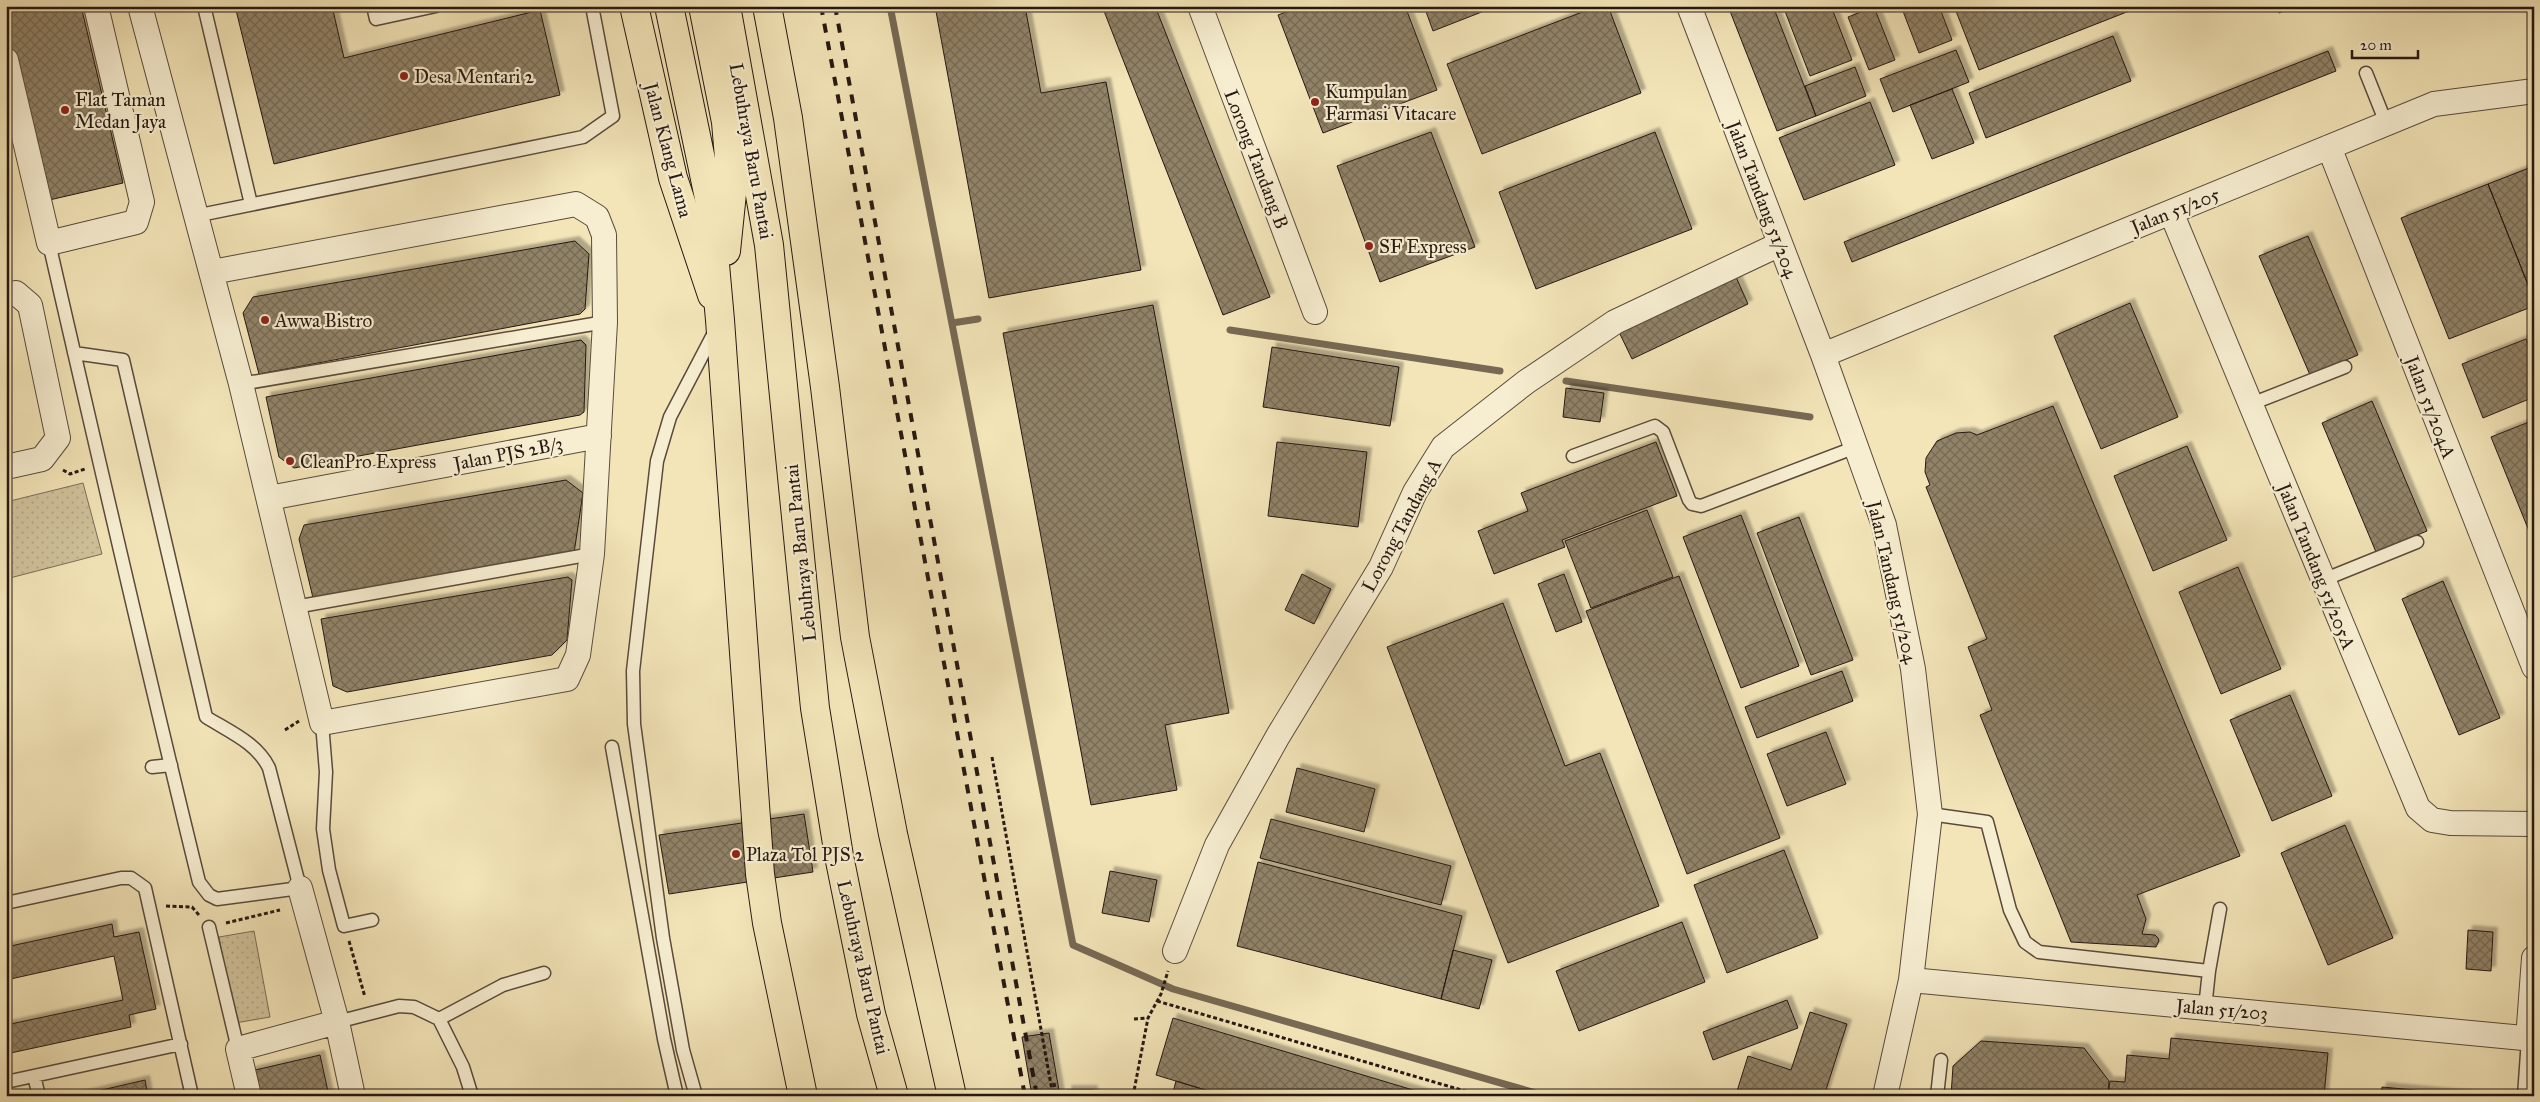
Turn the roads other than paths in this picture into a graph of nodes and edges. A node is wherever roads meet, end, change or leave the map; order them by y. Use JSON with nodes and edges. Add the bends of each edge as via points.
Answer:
{"nodes":[{"id":1,"x":96,"y":6,"type":"edge"},
{"id":2,"x":140,"y":6,"type":"edge"},
{"id":3,"x":204,"y":6,"type":"edge"},
{"id":4,"x":373,"y":6,"type":"edge"},
{"id":5,"x":436,"y":6,"type":"edge"},
{"id":6,"x":592,"y":6,"type":"edge"},
{"id":7,"x":634,"y":6,"type":"edge"},
{"id":8,"x":669,"y":6,"type":"edge"},
{"id":9,"x":703,"y":6,"type":"edge"},
{"id":10,"x":726,"y":6,"type":"edge"},
{"id":11,"x":754,"y":6,"type":"edge"},
{"id":12,"x":767,"y":6,"type":"edge"},
{"id":13,"x":1200,"y":6,"type":"edge"},
{"id":14,"x":1689,"y":6,"type":"edge"},
{"id":15,"x":6,"y":60,"type":"edge"},
{"id":16,"x":2366,"y":73,"type":"dead end"},
{"id":17,"x":2534,"y":91,"type":"edge"},
{"id":18,"x":788,"y":118,"type":"junction"},
{"id":19,"x":2386,"y":123,"type":"junction"},
{"id":20,"x":2329,"y":147,"type":"junction"},
{"id":21,"x":251,"y":204,"type":"junction"},
{"id":22,"x":2171,"y":212,"type":"junction"},
{"id":23,"x":195,"y":216,"type":"junction"},
{"id":24,"x":50,"y":243,"type":"junction"},
{"id":25,"x":1780,"y":244,"type":"junction"},
{"id":26,"x":212,"y":272,"type":"junction"},
{"id":27,"x":11,"y":294,"type":"edge"},
{"id":28,"x":1315,"y":312,"type":"dead end"},
{"id":29,"x":720,"y":320,"type":"junction"},
{"id":30,"x":605,"y":322,"type":"junction"},
{"id":31,"x":74,"y":353,"type":"junction"},
{"id":32,"x":1823,"y":355,"type":"junction"},
{"id":33,"x":2345,"y":367,"type":"dead end"},
{"id":34,"x":242,"y":384,"type":"junction"},
{"id":35,"x":2251,"y":404,"type":"junction"},
{"id":36,"x":600,"y":436,"type":"junction"},
{"id":37,"x":1856,"y":446,"type":"junction"},
{"id":38,"x":1573,"y":456,"type":"dead end"},
{"id":39,"x":6,"y":467,"type":"edge"},
{"id":40,"x":269,"y":498,"type":"junction"},
{"id":41,"x":2417,"y":542,"type":"dead end"},
{"id":42,"x":592,"y":554,"type":"junction"},
{"id":43,"x":2323,"y":580,"type":"junction"},
{"id":44,"x":295,"y":607,"type":"junction"},
{"id":45,"x":2534,"y":667,"type":"edge"},
{"id":46,"x":322,"y":722,"type":"junction"},
{"id":47,"x":612,"y":747,"type":"dead end"},
{"id":48,"x":171,"y":765,"type":"junction"},
{"id":49,"x":152,"y":767,"type":"dead end"},
{"id":50,"x":1930,"y":814,"type":"junction"},
{"id":51,"x":2534,"y":824,"type":"edge"},
{"id":52,"x":300,"y":888,"type":"junction"},
{"id":53,"x":6,"y":903,"type":"edge"},
{"id":54,"x":2220,"y":909,"type":"dead end"},
{"id":55,"x":372,"y":920,"type":"dead end"},
{"id":56,"x":209,"y":928,"type":"dead end"},
{"id":57,"x":1175,"y":951,"type":"dead end"},
{"id":58,"x":2534,"y":958,"type":"edge"},
{"id":59,"x":2209,"y":970,"type":"junction"},
{"id":60,"x":544,"y":973,"type":"dead end"},
{"id":61,"x":1911,"y":980,"type":"junction"},
{"id":62,"x":2205,"y":1008,"type":"junction"},
{"id":63,"x":439,"y":1019,"type":"junction"},
{"id":64,"x":337,"y":1022,"type":"junction"},
{"id":65,"x":2531,"y":1039,"type":"edge"},
{"id":66,"x":181,"y":1044,"type":"junction"},
{"id":67,"x":238,"y":1049,"type":"junction"},
{"id":68,"x":1941,"y":1060,"type":"dead end"},
{"id":69,"x":34,"y":1076,"type":"junction"},
{"id":70,"x":6,"y":1082,"type":"edge"},
{"id":71,"x":39,"y":1096,"type":"edge"},
{"id":72,"x":192,"y":1096,"type":"edge"},
{"id":73,"x":249,"y":1096,"type":"edge"},
{"id":74,"x":354,"y":1096,"type":"edge"},
{"id":75,"x":472,"y":1096,"type":"edge"},
{"id":76,"x":677,"y":1096,"type":"edge"},
{"id":77,"x":696,"y":1096,"type":"edge"},
{"id":78,"x":802,"y":1096,"type":"edge"},
{"id":79,"x":894,"y":1096,"type":"edge"},
{"id":80,"x":952,"y":1096,"type":"edge"},
{"id":81,"x":1884,"y":1096,"type":"edge"},
{"id":82,"x":1937,"y":1096,"type":"edge"},
{"id":83,"x":2524,"y":1096,"type":"edge"}],
"edges":[{"from":1,"to":24,"type":"street","via":[[142,202],[136,222]]},
{"from":2,"to":23,"type":"street"},
{"from":3,"to":21,"type":"lane"},
{"from":4,"to":5,"type":"lane","via":[[376,19]]},
{"from":6,"to":21,"type":"lane","via":[[612,116],[583,137]]},
{"from":7,"to":29,"type":"main road","name":"Jalan Klang Lama","via":[[673,178]]},
{"from":8,"to":29,"type":"main road","via":[[709,198]]},
{"from":9,"to":29,"type":"main road","via":[[726,122],[732,193]]},
{"from":10,"to":79,"type":"main road","name":"Lebuhraya Baru Pantai","via":[[769,245],[815,708],[839,856],[871,1014]]},
{"from":11,"to":18,"type":"main road"},
{"from":12,"to":18,"type":"main road"},
{"from":13,"to":28,"type":"street","name":"Lorong Tandang B"},
{"from":14,"to":25,"type":"street","name":"Jalan Tandang 51/204"},
{"from":15,"to":24,"type":"street"},
{"from":16,"to":19,"type":"lane"},
{"from":17,"to":19,"type":"street","name":"Jalan 51/205","via":[[2434,104]]},
{"from":18,"to":80,"type":"main road","via":[[855,638],[899,863]]},
{"from":19,"to":20,"type":"street","name":"Jalan 51/205"},
{"from":20,"to":22,"type":"street","name":"Jalan 51/205"},
{"from":20,"to":45,"type":"street","name":"Jalan 51/204A"},
{"from":21,"to":23,"type":"lane"},
{"from":22,"to":32,"type":"street","name":"Jalan 51/205"},
{"from":22,"to":35,"type":"street","name":"Jalan Tandang 51/205A"},
{"from":23,"to":26,"type":"street"},
{"from":24,"to":31,"type":"lane"},
{"from":25,"to":32,"type":"street","name":"Jalan Tandang 51/204"},
{"from":25,"to":57,"type":"street","name":"Lorong Tandang A","via":[[1615,322],[1526,382],[1443,447],[1415,492],[1381,567],[1278,736],[1217,845]]},
{"from":26,"to":30,"type":"street","via":[[576,204],[597,217],[604,235]]},
{"from":26,"to":34,"type":"street"},
{"from":27,"to":39,"type":"street","via":[[30,305],[58,438],[42,459]]},
{"from":29,"to":77,"type":"lane","via":[[670,417],[657,461],[633,671],[634,724],[662,938],[683,1050]]},
{"from":29,"to":78,"type":"main road","via":[[760,874]]},
{"from":30,"to":34,"type":"lane"},
{"from":30,"to":36,"type":"street"},
{"from":31,"to":48,"type":"lane"},
{"from":31,"to":52,"type":"lane","via":[[123,360],[206,717],[263,755],[270,768]]},
{"from":32,"to":37,"type":"street","name":"Jalan Tandang 51/204"},
{"from":33,"to":35,"type":"lane"},
{"from":34,"to":40,"type":"street"},
{"from":35,"to":43,"type":"street","name":"Jalan Tandang 51/205A"},
{"from":36,"to":40,"type":"street","name":"Jalan PJS 2B/3"},
{"from":36,"to":42,"type":"street"},
{"from":37,"to":38,"type":"lane","via":[[1702,506],[1689,500],[1663,432],[1655,426]]},
{"from":37,"to":50,"type":"street","name":"Jalan Tandang 51/204","via":[[1884,525],[1913,669]]},
{"from":40,"to":44,"type":"street"},
{"from":41,"to":43,"type":"lane"},
{"from":42,"to":44,"type":"lane"},
{"from":42,"to":46,"type":"street","via":[[578,655],[567,679]]},
{"from":43,"to":51,"type":"street","name":"Jalan Tandang 51/205A","via":[[2418,808],[2432,820],[2450,823]]},
{"from":44,"to":46,"type":"street"},
{"from":46,"to":55,"type":"lane","via":[[326,772],[323,830],[329,870],[344,926]]},
{"from":47,"to":76,"type":"lane"},
{"from":48,"to":49,"type":"lane"},
{"from":48,"to":52,"type":"lane","via":[[199,882],[209,895],[225,899]]},
{"from":50,"to":59,"type":"lane","via":[[1987,822],[2010,910],[2025,942],[2039,952]]},
{"from":50,"to":61,"type":"street","name":"Jalan Tandang 51/204"},
{"from":52,"to":64,"type":"street"},
{"from":53,"to":66,"type":"lane","via":[[121,878],[139,881],[149,896]]},
{"from":54,"to":59,"type":"lane"},
{"from":56,"to":67,"type":"lane"},
{"from":58,"to":65,"type":"street"},
{"from":59,"to":62,"type":"lane"},
{"from":60,"to":63,"type":"lane","via":[[503,985]]},
{"from":61,"to":62,"type":"street","name":"Jalan 51/203"},
{"from":61,"to":81,"type":"street","name":"Jalan Tandang 51/204"},
{"from":62,"to":65,"type":"street","name":"Jalan 51/203"},
{"from":63,"to":64,"type":"lane","via":[[414,1007],[399,1006]]},
{"from":63,"to":75,"type":"lane","via":[[463,1067]]},
{"from":64,"to":67,"type":"street"},
{"from":64,"to":74,"type":"street"},
{"from":65,"to":83,"type":"lane"},
{"from":66,"to":69,"type":"lane"},
{"from":66,"to":72,"type":"lane"},
{"from":67,"to":73,"type":"street"},
{"from":68,"to":82,"type":"lane"},
{"from":69,"to":70,"type":"lane"},
{"from":69,"to":71,"type":"lane"}]}
